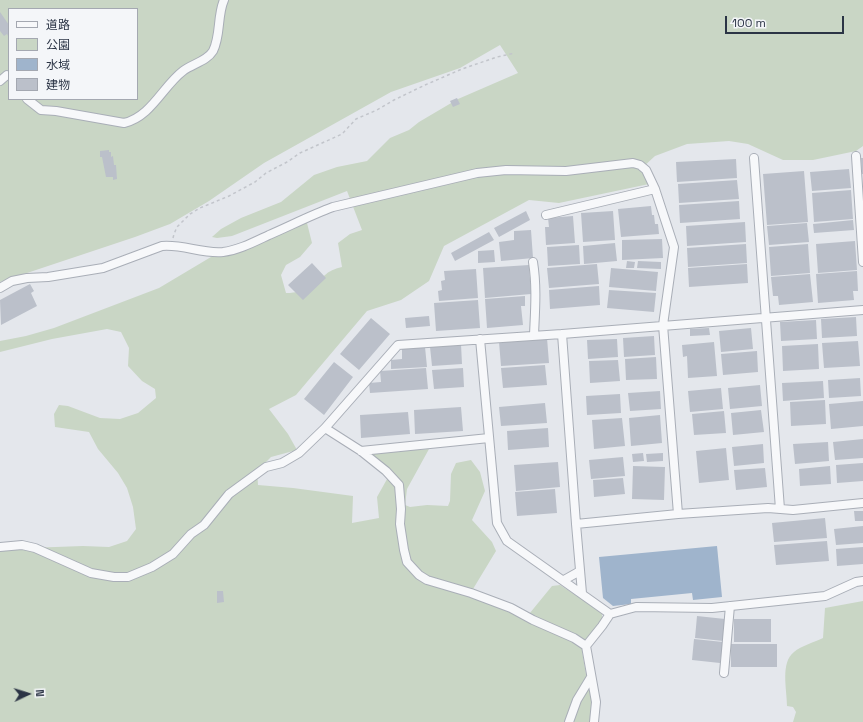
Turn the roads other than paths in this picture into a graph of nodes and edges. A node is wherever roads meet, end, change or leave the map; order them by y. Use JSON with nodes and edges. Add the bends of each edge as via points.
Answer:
{"nodes":[{"id":1,"x":224,"y":0,"type":"edge"},
{"id":2,"x":8,"y":76,"type":"edge"},
{"id":3,"x":0,"y":81,"type":"edge"},
{"id":4,"x":27,"y":100,"type":"edge"},
{"id":5,"x":856,"y":156,"type":"dead end"},
{"id":6,"x":754,"y":158,"type":"dead end"},
{"id":7,"x":655,"y":189,"type":"junction"},
{"id":8,"x":546,"y":215,"type":"dead end"},
{"id":9,"x":862,"y":237,"type":"edge"},
{"id":10,"x":533,"y":262,"type":"dead end"},
{"id":11,"x":863,"y":262,"type":"edge"},
{"id":12,"x":0,"y":288,"type":"edge"},
{"id":13,"x":863,"y":310,"type":"edge"},
{"id":14,"x":766,"y":317,"type":"junction"},
{"id":15,"x":663,"y":325,"type":"junction"},
{"id":16,"x":562,"y":334,"type":"junction"},
{"id":17,"x":534,"y":336,"type":"junction"},
{"id":18,"x":480,"y":339,"type":"junction"},
{"id":19,"x":325,"y":428,"type":"junction"},
{"id":20,"x":489,"y":438,"type":"junction"},
{"id":21,"x":361,"y":451,"type":"junction"},
{"id":22,"x":863,"y":503,"type":"edge"},
{"id":23,"x":780,"y":509,"type":"junction"},
{"id":24,"x":678,"y":514,"type":"junction"},
{"id":25,"x":576,"y":524,"type":"junction"},
{"id":26,"x":0,"y":547,"type":"edge"},
{"id":27,"x":580,"y":571,"type":"junction"},
{"id":28,"x":564,"y":580,"type":"junction"},
{"id":29,"x":863,"y":581,"type":"edge"},
{"id":30,"x":582,"y":593,"type":"junction"},
{"id":31,"x":730,"y":606,"type":"junction"},
{"id":32,"x":610,"y":614,"type":"junction"},
{"id":33,"x":586,"y":646,"type":"junction"},
{"id":34,"x":724,"y":673,"type":"dead end"},
{"id":35,"x":591,"y":677,"type":"junction"},
{"id":36,"x":569,"y":722,"type":"edge"},
{"id":37,"x":594,"y":722,"type":"edge"}],
"edges":[{"from":1,"to":4,"type":"street","via":[[220,9],[217,42],[209,56],[180,73],[161,95],[132,121],[124,123],[41,110]]},
{"from":2,"to":3,"type":"street"},
{"from":5,"to":9,"type":"street"},
{"from":6,"to":14,"type":"street"},
{"from":7,"to":8,"type":"street"},
{"from":7,"to":12,"type":"street","via":[[646,170],[633,162],[566,171],[477,172],[334,207],[244,246],[223,252],[162,246],[103,268],[27,278],[12,281]]},
{"from":7,"to":15,"type":"street","via":[[674,247]]},
{"from":9,"to":11,"type":"street"},
{"from":10,"to":17,"type":"street","via":[[536,278]]},
{"from":13,"to":14,"type":"street"},
{"from":14,"to":15,"type":"street"},
{"from":14,"to":23,"type":"street"},
{"from":15,"to":16,"type":"street"},
{"from":15,"to":24,"type":"street"},
{"from":16,"to":17,"type":"street"},
{"from":16,"to":25,"type":"street"},
{"from":17,"to":18,"type":"street"},
{"from":18,"to":19,"type":"street","via":[[398,344]]},
{"from":18,"to":20,"type":"street"},
{"from":19,"to":21,"type":"street"},
{"from":19,"to":26,"type":"street","via":[[291,459],[266,467],[229,494],[208,521],[191,534],[173,554],[152,567],[130,576],[114,577],[91,573],[35,548],[22,545]]},
{"from":20,"to":21,"type":"street"},
{"from":20,"to":28,"type":"street","via":[[497,523],[507,541]]},
{"from":21,"to":33,"type":"street","via":[[399,485],[404,550],[407,562],[419,575],[427,580],[511,608]]},
{"from":22,"to":23,"type":"street"},
{"from":23,"to":24,"type":"street"},
{"from":24,"to":25,"type":"street"},
{"from":25,"to":27,"type":"street"},
{"from":27,"to":28,"type":"street"},
{"from":27,"to":30,"type":"street"},
{"from":28,"to":30,"type":"street"},
{"from":29,"to":31,"type":"street","via":[[825,596]]},
{"from":30,"to":32,"type":"street"},
{"from":31,"to":32,"type":"street","via":[[636,608]]},
{"from":31,"to":34,"type":"street"},
{"from":32,"to":33,"type":"street"},
{"from":33,"to":35,"type":"street"},
{"from":35,"to":36,"type":"street","via":[[577,700]]},
{"from":35,"to":37,"type":"street","via":[[596,702]]}]}
